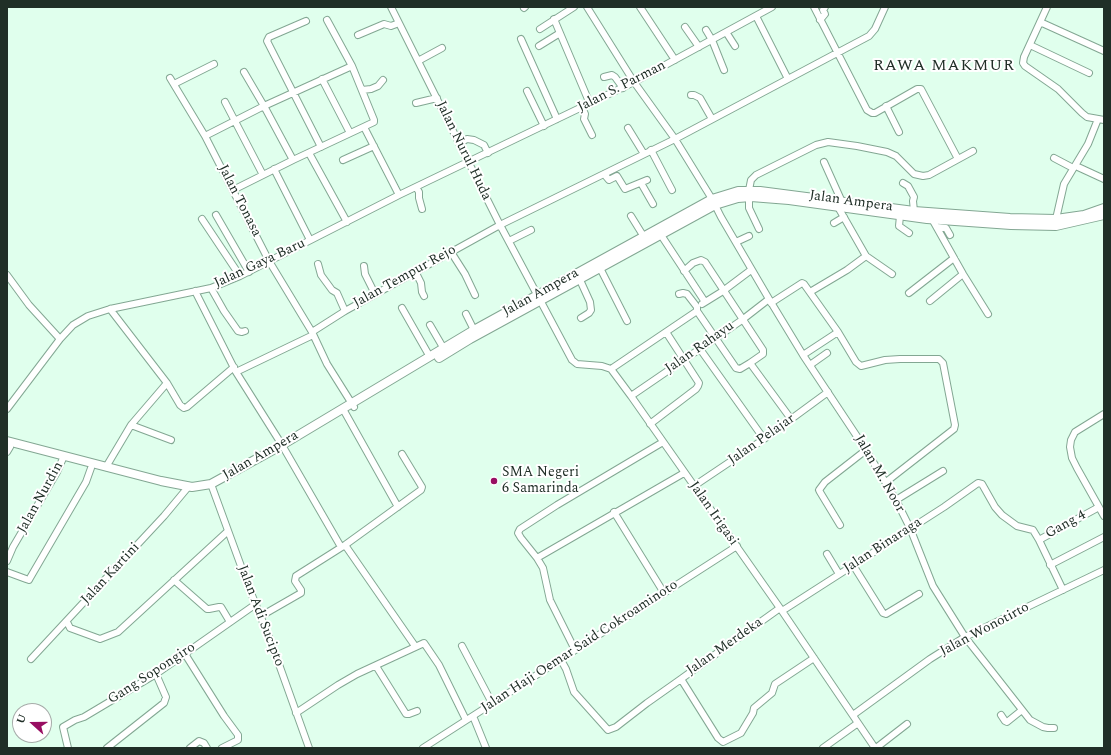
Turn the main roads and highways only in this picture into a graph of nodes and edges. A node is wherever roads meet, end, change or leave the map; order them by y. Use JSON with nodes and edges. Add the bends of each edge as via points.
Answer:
{"nodes":[{"id":1,"x":714,"y":202,"type":"junction"},
{"id":2,"x":1104,"y":208,"type":"edge"},
{"id":3,"x":892,"y":211,"type":"junction"},
{"id":4,"x":1104,"y":215,"type":"edge"},
{"id":5,"x":539,"y":298,"type":"junction"},
{"id":6,"x":353,"y":406,"type":"junction"},
{"id":7,"x":8,"y":447,"type":"edge"},
{"id":8,"x":63,"y":458,"type":"junction"},
{"id":9,"x":188,"y":488,"type":"junction"}],
"edges":[{"from":1,"to":3,"type":"main road","name":"Jalan Ampera","via":[[738,191],[749,194],[808,196],[840,204]]},
{"from":1,"to":5,"type":"main road","name":"Jalan Ampera","via":[[644,237]]},
{"from":1,"to":5,"type":"main road","name":"Jalan Ampera","via":[[580,280]]},
{"from":2,"to":3,"type":"main road","name":"Jalan Ampera","via":[[1056,219]]},
{"from":3,"to":4,"type":"main road","name":"Jalan Ampera","via":[[900,216],[932,219],[1056,226]]},
{"from":5,"to":6,"type":"main road","name":"Jalan Ampera"},
{"from":5,"to":6,"type":"main road","name":"Jalan Ampera","via":[[474,330]]},
{"from":6,"to":9,"type":"main road","name":"Jalan Ampera","via":[[212,486]]},
{"from":7,"to":8,"type":"main road","name":"Jalan Ampera"},
{"from":8,"to":9,"type":"main road","name":"Jalan Ampera"},
{"from":8,"to":9,"type":"main road","name":"Jalan Ampera","via":[[91,468]]}]}
